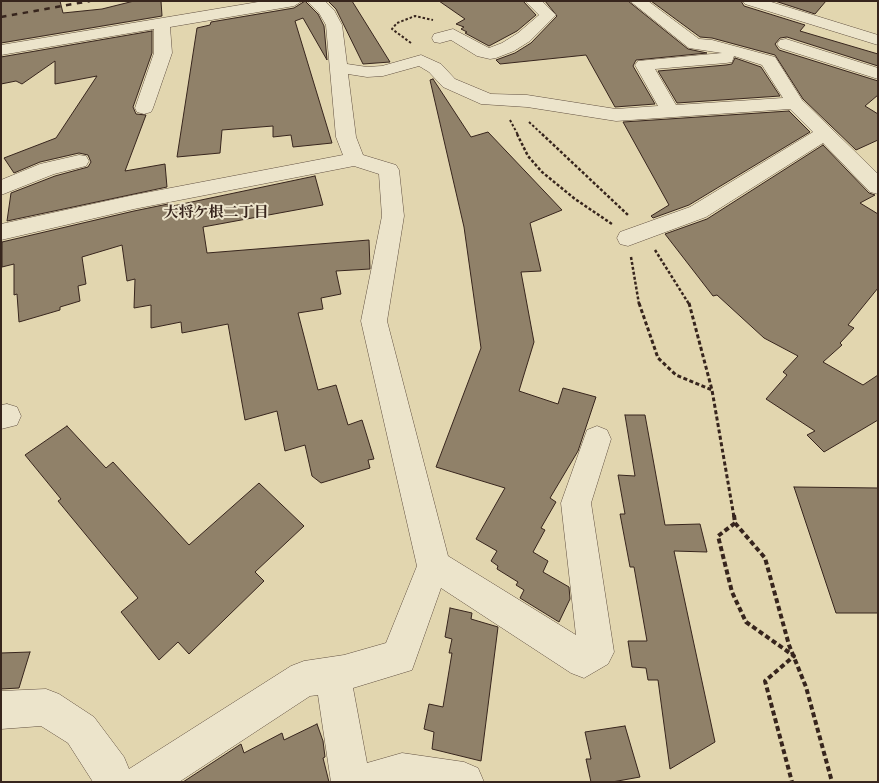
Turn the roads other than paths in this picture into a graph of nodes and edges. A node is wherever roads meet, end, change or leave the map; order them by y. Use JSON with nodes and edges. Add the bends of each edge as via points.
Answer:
{"nodes":[{"id":1,"x":294,"y":1,"type":"edge"},
{"id":2,"x":315,"y":1,"type":"edge"},
{"id":3,"x":532,"y":1,"type":"edge"},
{"id":4,"x":638,"y":1,"type":"edge"},
{"id":5,"x":751,"y":1,"type":"edge"},
{"id":6,"x":810,"y":19,"type":"junction"},
{"id":7,"x":162,"y":23,"type":"junction"},
{"id":8,"x":440,"y":38,"type":"road end"},
{"id":9,"x":878,"y":40,"type":"edge"},
{"id":10,"x":786,"y":44,"type":"junction"},
{"id":11,"x":1,"y":50,"type":"edge"},
{"id":12,"x":761,"y":59,"type":"junction"},
{"id":13,"x":338,"y":69,"type":"junction"},
{"id":14,"x":878,"y":74,"type":"edge"},
{"id":15,"x":795,"y":103,"type":"junction"},
{"id":16,"x":144,"y":108,"type":"dead end"},
{"id":17,"x":670,"y":111,"type":"junction"},
{"id":18,"x":824,"y":134,"type":"junction"},
{"id":19,"x":355,"y":158,"type":"junction"},
{"id":20,"x":79,"y":161,"type":"dead end"},
{"id":21,"x":878,"y":187,"type":"edge"},
{"id":22,"x":1,"y":188,"type":"edge"},
{"id":23,"x":1,"y":232,"type":"edge"},
{"id":24,"x":636,"y":236,"type":"road end"},
{"id":25,"x":597,"y":439,"type":"dead end"},
{"id":26,"x":434,"y":567,"type":"junction"},
{"id":27,"x":333,"y":675,"type":"junction"},
{"id":28,"x":1,"y":710,"type":"edge"},
{"id":29,"x":113,"y":782,"type":"edge"},
{"id":30,"x":143,"y":782,"type":"edge"},
{"id":31,"x":351,"y":782,"type":"edge"},
{"id":32,"x":369,"y":782,"type":"edge"},
{"id":33,"x":464,"y":782,"type":"edge"}],
"edges":[{"from":1,"to":7,"type":"street"},
{"from":2,"to":13,"type":"street","via":[[326,10],[334,25]]},
{"from":3,"to":8,"type":"street","via":[[548,15],[508,47],[490,54],[453,34]]},
{"from":4,"to":12,"type":"street","via":[[695,44],[712,45]]},
{"from":5,"to":6,"type":"street"},
{"from":6,"to":9,"type":"street"},
{"from":6,"to":10,"type":"street"},
{"from":7,"to":11,"type":"street"},
{"from":7,"to":16,"type":"street","via":[[163,53]]},
{"from":10,"to":12,"type":"street"},
{"from":10,"to":14,"type":"street"},
{"from":12,"to":15,"type":"street"},
{"from":12,"to":17,"type":"street","via":[[644,65]]},
{"from":13,"to":17,"type":"street","via":[[383,71],[421,60],[435,68],[449,83],[496,102],[527,101],[616,115]]},
{"from":13,"to":19,"type":"street","via":[[346,137]]},
{"from":15,"to":17,"type":"street"},
{"from":15,"to":18,"type":"street"},
{"from":18,"to":21,"type":"street"},
{"from":18,"to":24,"type":"street","via":[[698,212]]},
{"from":19,"to":23,"type":"street"},
{"from":19,"to":26,"type":"street","via":[[390,170],[393,216],[374,320]]},
{"from":20,"to":22,"type":"street","via":[[47,169]]},
{"from":25,"to":26,"type":"street","via":[[576,503],[596,652],[584,660]]},
{"from":26,"to":27,"type":"street","via":[[399,656]]},
{"from":27,"to":30,"type":"street","via":[[304,679]]},
{"from":27,"to":31,"type":"street"},
{"from":28,"to":29,"type":"street","via":[[46,707],[81,730],[110,771]]},
{"from":32,"to":33,"type":"street","via":[[402,772]]}]}
